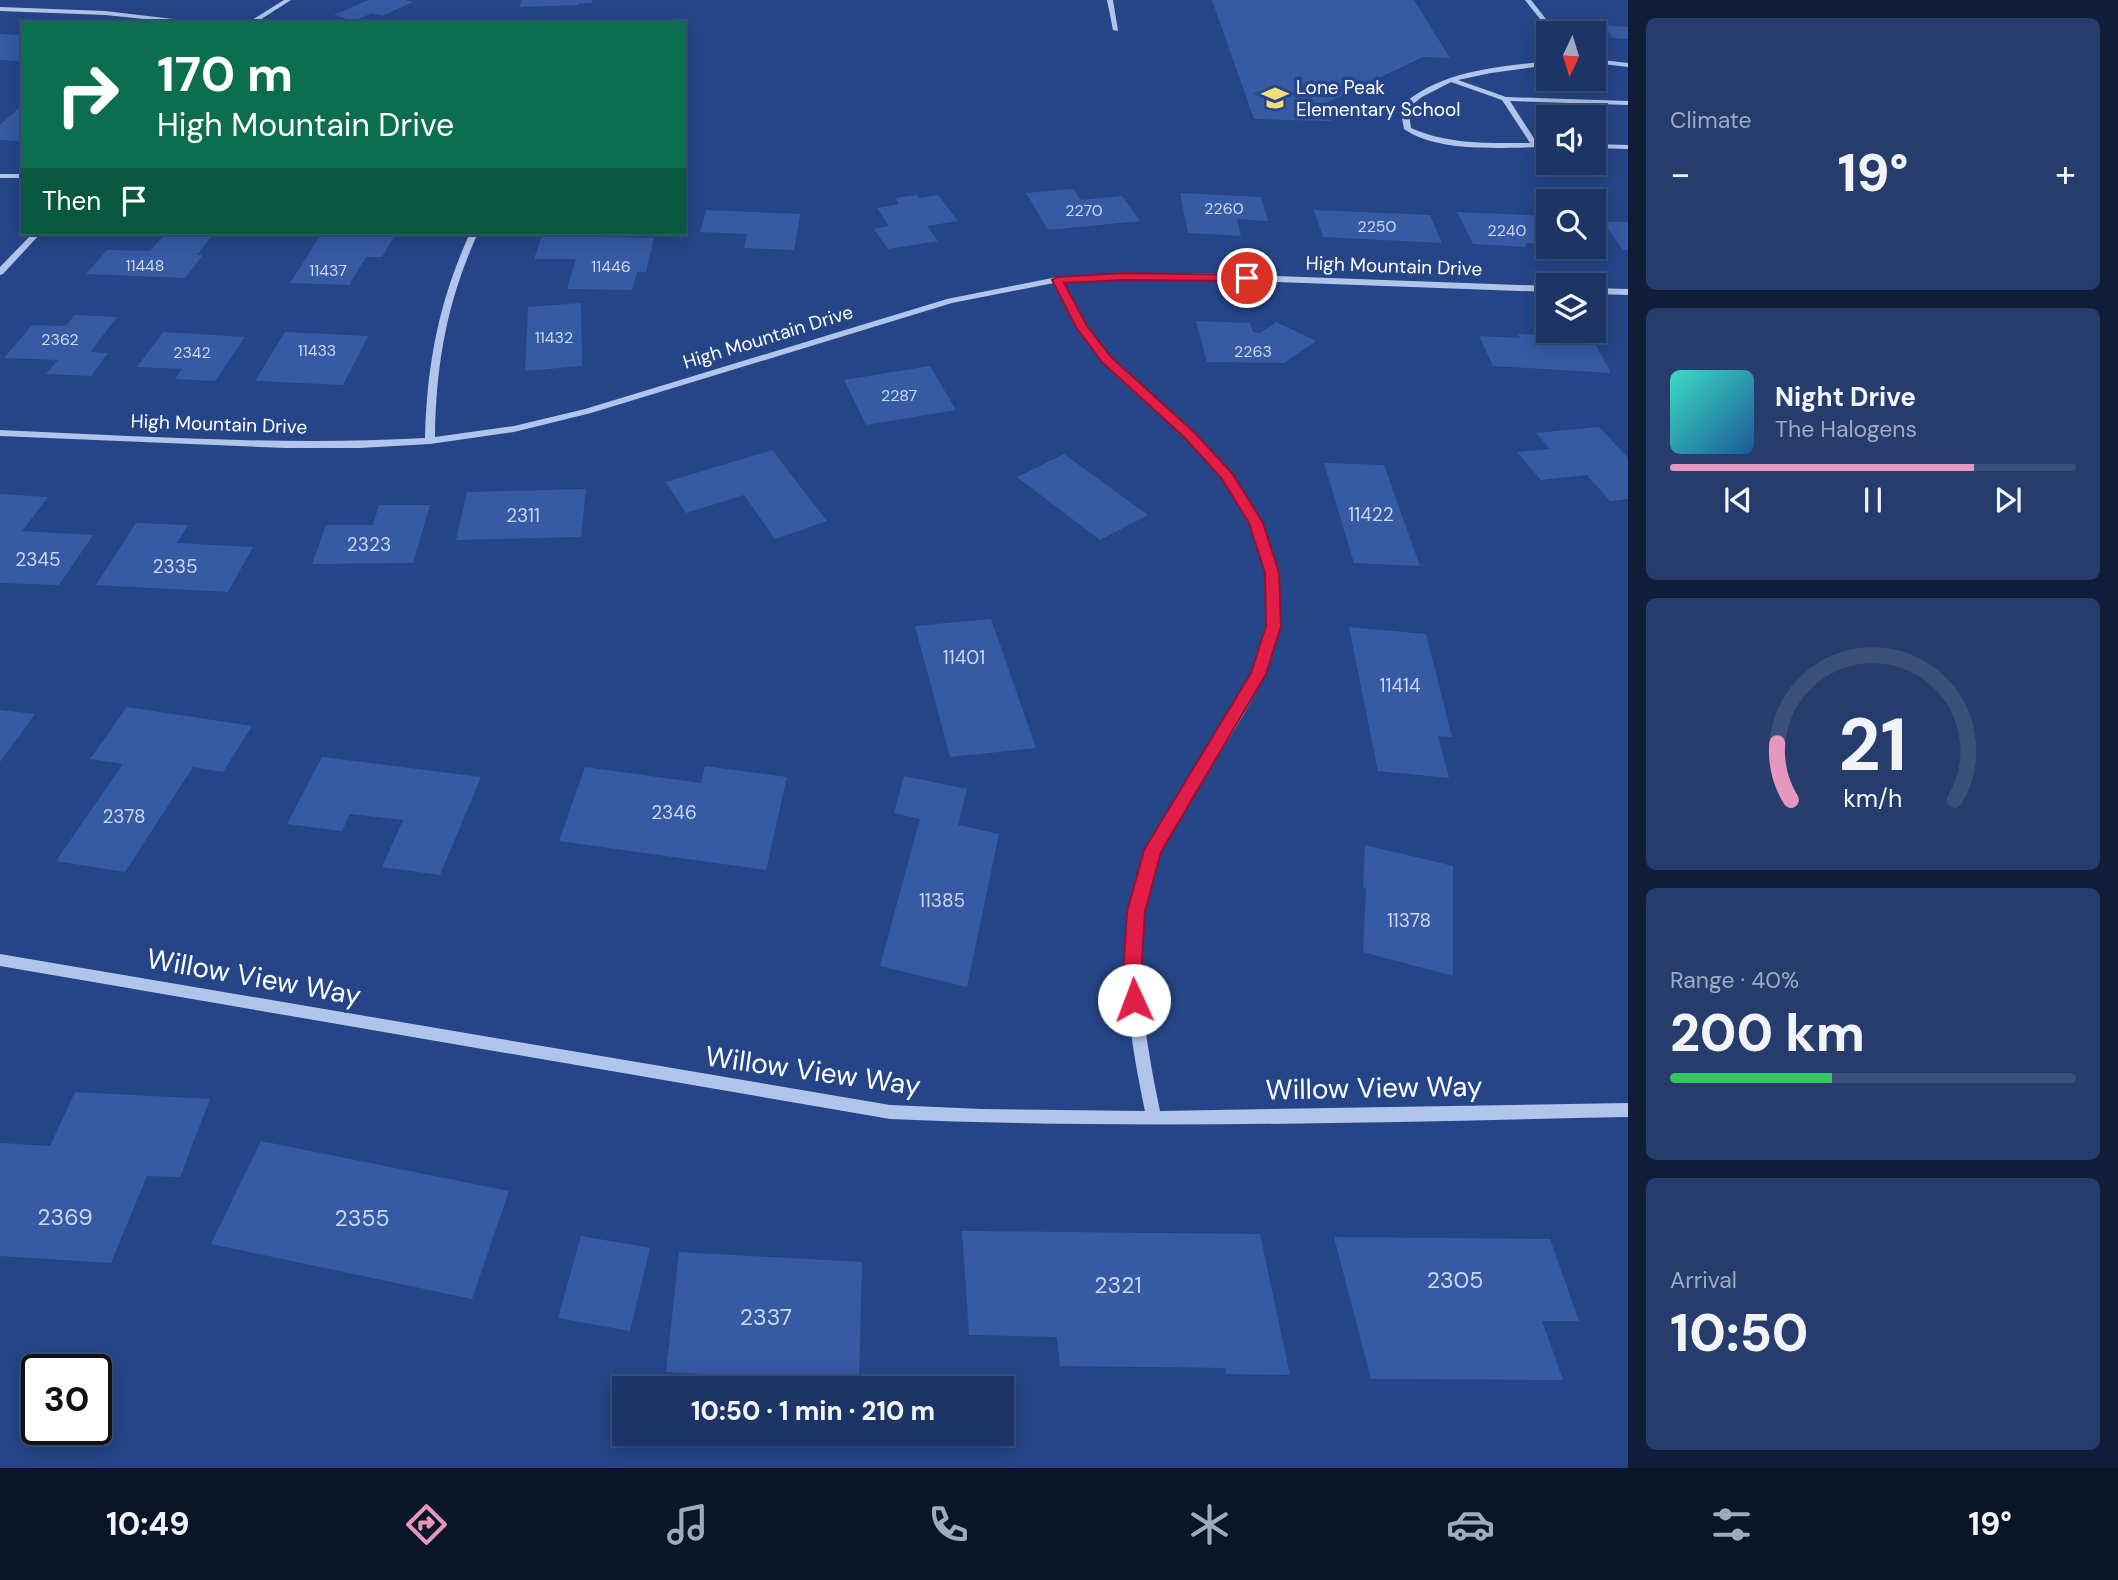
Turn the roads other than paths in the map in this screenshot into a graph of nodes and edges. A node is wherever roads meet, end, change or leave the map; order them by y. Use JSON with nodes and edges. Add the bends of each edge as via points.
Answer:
{"nodes":[{"id":1,"x":288,"y":0,"type":"edge"},
{"id":2,"x":1111,"y":0,"type":"edge"},
{"id":3,"x":1528,"y":0,"type":"edge"},
{"id":4,"x":0,"y":9,"type":"edge"},
{"id":5,"x":184,"y":21,"type":"edge"},
{"id":6,"x":253,"y":21,"type":"edge"},
{"id":7,"x":1545,"y":21,"type":"edge"},
{"id":8,"x":1116,"y":30,"type":"dead end"},
{"id":9,"x":1606,"y":62,"type":"edge"},
{"id":10,"x":1536,"y":65,"type":"edge"},
{"id":11,"x":1628,"y":65,"type":"edge"},
{"id":12,"x":1451,"y":80,"type":"junction"},
{"id":13,"x":1505,"y":99,"type":"junction"},
{"id":14,"x":1628,"y":103,"type":"edge"},
{"id":15,"x":1535,"y":145,"type":"joint"},
{"id":16,"x":1606,"y":146,"type":"edge"},
{"id":17,"x":1628,"y":147,"type":"edge"},
{"id":18,"x":0,"y":176,"type":"edge"},
{"id":19,"x":21,"y":176,"type":"edge"},
{"id":20,"x":35,"y":235,"type":"edge"},
{"id":21,"x":473,"y":235,"type":"edge"},
{"id":22,"x":0,"y":272,"type":"edge"},
{"id":23,"x":1057,"y":280,"type":"junction"},
{"id":24,"x":1536,"y":289,"type":"edge"},
{"id":25,"x":1606,"y":291,"type":"edge"},
{"id":26,"x":1628,"y":292,"type":"edge"},
{"id":27,"x":0,"y":433,"type":"edge"},
{"id":28,"x":430,"y":441,"type":"junction"},
{"id":29,"x":0,"y":960,"type":"edge"},
{"id":30,"x":1628,"y":1110,"type":"edge"},
{"id":31,"x":1154,"y":1118,"type":"junction"}],
"edges":[{"from":1,"to":6,"type":"street"},
{"from":2,"to":8,"type":"street"},
{"from":3,"to":7,"type":"street"},
{"from":4,"to":5,"type":"street"},
{"from":9,"to":11,"type":"street"},
{"from":10,"to":12,"type":"street","via":[[1470,73]]},
{"from":12,"to":13,"type":"street"},
{"from":12,"to":15,"type":"street","via":[[1404,107],[1408,128],[1422,137],[1445,141]]},
{"from":13,"to":14,"type":"street"},
{"from":13,"to":15,"type":"street"},
{"from":16,"to":17,"type":"street"},
{"from":18,"to":19,"type":"street"},
{"from":20,"to":22,"type":"street"},
{"from":21,"to":28,"type":"street","via":[[445,305],[434,351]]},
{"from":23,"to":24,"type":"street","name":"High Mountain Drive","via":[[1192,276]]},
{"from":23,"to":28,"type":"street","name":"High Mountain Drive","via":[[939,304],[588,411],[514,429]]},
{"from":23,"to":31,"type":"street","via":[[1081,327],[1106,359],[1227,476],[1256,523],[1272,573],[1274,626],[1259,674],[1153,850],[1136,912],[1132,976],[1139,1047]]},
{"from":25,"to":26,"type":"street"},
{"from":27,"to":28,"type":"street","name":"High Mountain Drive","via":[[286,445]]},
{"from":29,"to":31,"type":"street","name":"Willow View Way","via":[[890,1112],[993,1118]]},
{"from":30,"to":31,"type":"street","name":"Willow View Way"}]}
